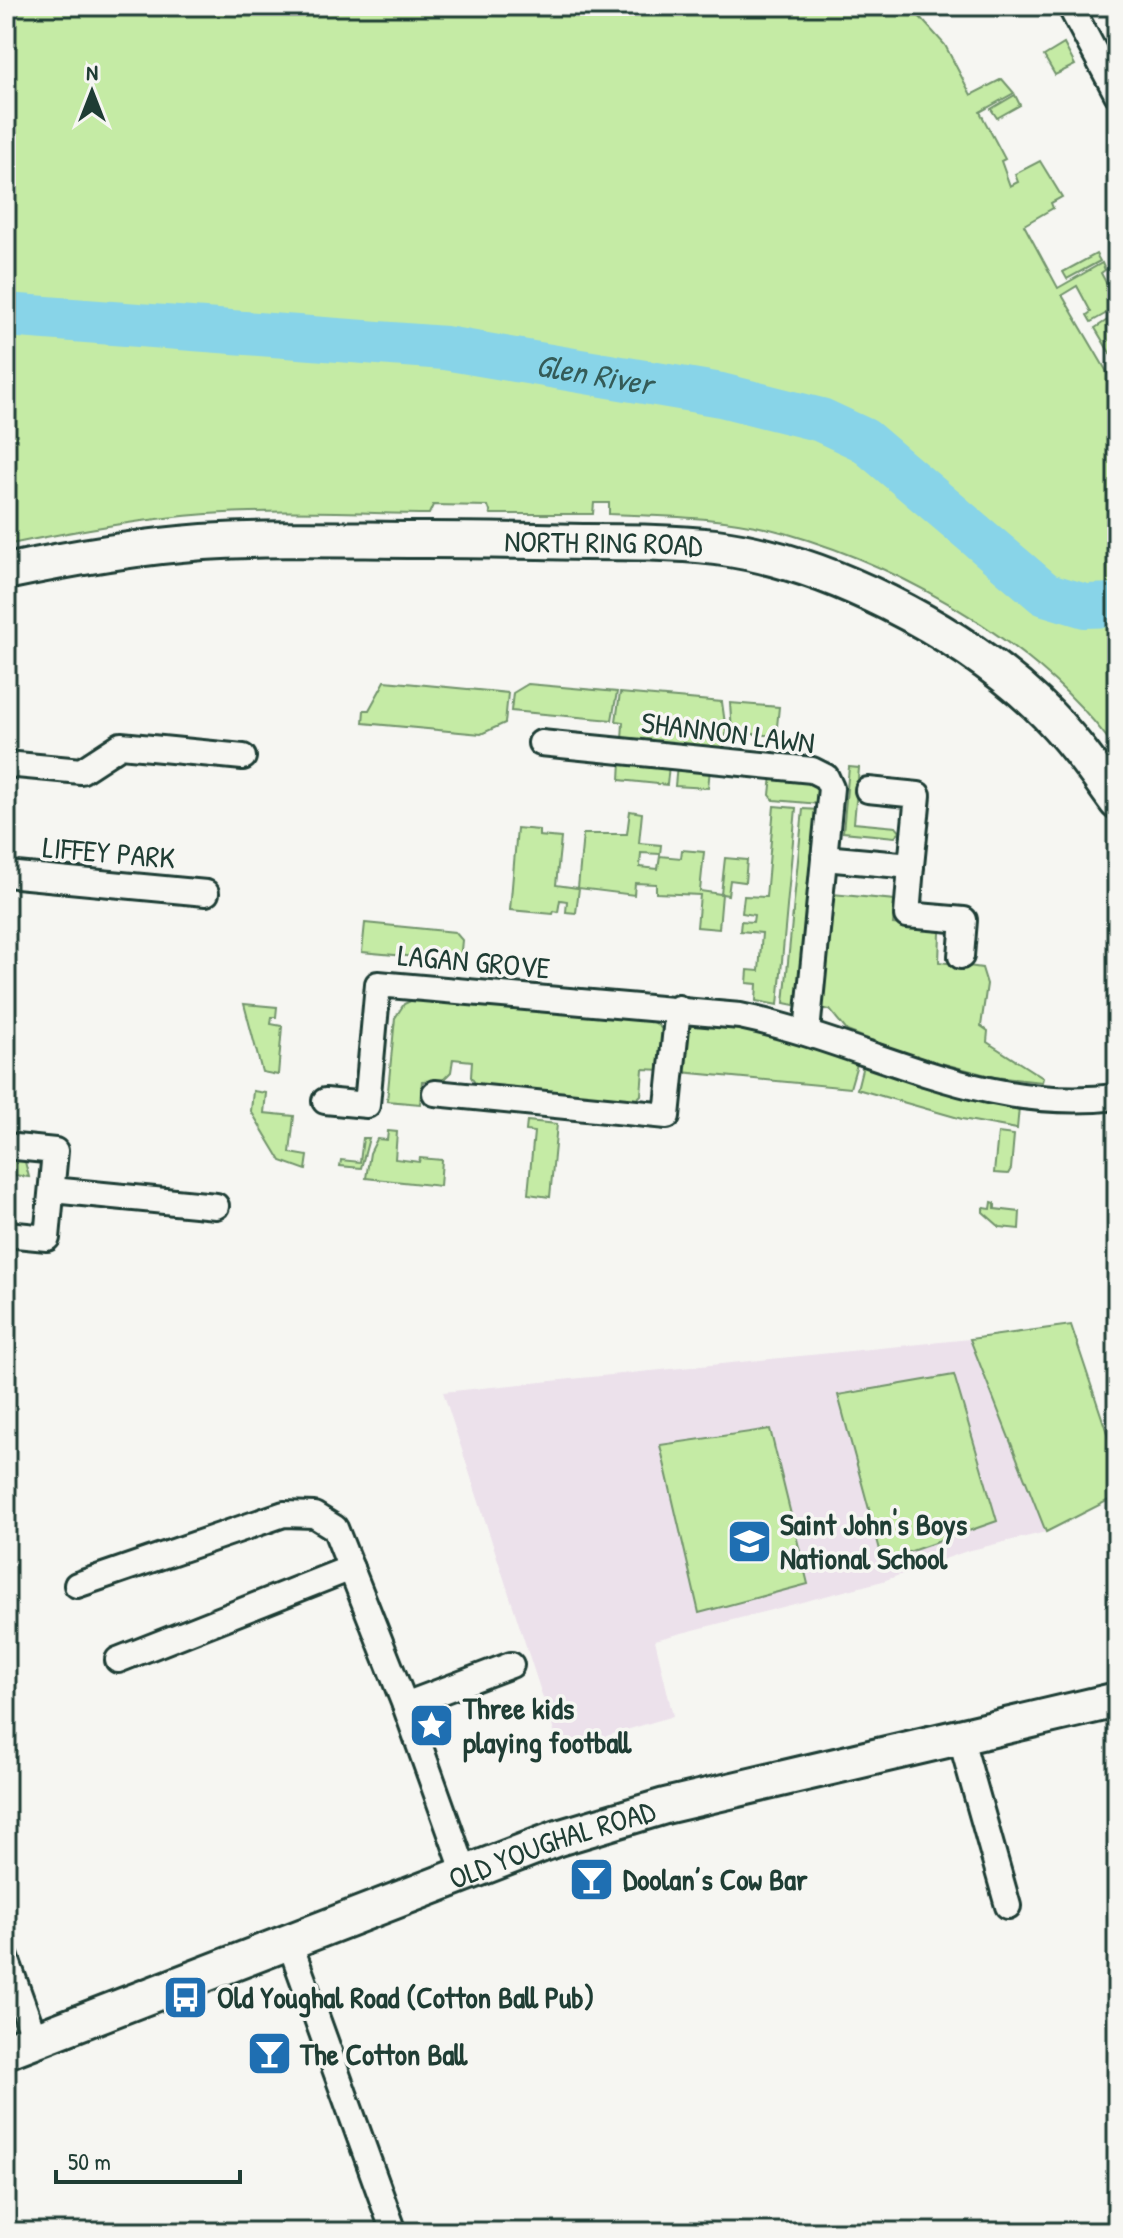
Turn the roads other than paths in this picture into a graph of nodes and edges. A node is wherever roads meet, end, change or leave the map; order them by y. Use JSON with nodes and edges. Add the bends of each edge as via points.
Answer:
{"nodes":[{"id":1,"x":1070,"y":6,"type":"edge"},
{"id":2,"x":1108,"y":57,"type":"edge"},
{"id":3,"x":1117,"y":94,"type":"edge"},
{"id":4,"x":6,"y":572,"type":"edge"},
{"id":5,"x":541,"y":743,"type":"dead end"},
{"id":6,"x":243,"y":757,"type":"dead end"},
{"id":7,"x":6,"y":764,"type":"edge"},
{"id":8,"x":868,"y":790,"type":"dead end"},
{"id":9,"x":1117,"y":802,"type":"edge"},
{"id":10,"x":824,"y":858,"type":"junction"},
{"id":11,"x":911,"y":866,"type":"junction"},
{"id":12,"x":6,"y":874,"type":"edge"},
{"id":13,"x":206,"y":893,"type":"dead end"},
{"id":14,"x":961,"y":956,"type":"dead end"},
{"id":15,"x":678,"y":1008,"type":"junction"},
{"id":16,"x":807,"y":1032,"type":"junction"},
{"id":17,"x":435,"y":1093,"type":"dead end"},
{"id":18,"x":1117,"y":1097,"type":"edge"},
{"id":19,"x":325,"y":1101,"type":"dead end"},
{"id":20,"x":6,"y":1146,"type":"edge"},
{"id":21,"x":52,"y":1190,"type":"junction"},
{"id":22,"x":216,"y":1206,"type":"dead end"},
{"id":23,"x":6,"y":1234,"type":"edge"},
{"id":24,"x":351,"y":1568,"type":"junction"},
{"id":25,"x":77,"y":1585,"type":"dead end"},
{"id":26,"x":118,"y":1660,"type":"dead end"},
{"id":27,"x":511,"y":1665,"type":"dead end"},
{"id":28,"x":1117,"y":1700,"type":"edge"},
{"id":29,"x":405,"y":1705,"type":"junction"},
{"id":30,"x":960,"y":1736,"type":"junction"},
{"id":31,"x":465,"y":1873,"type":"junction"},
{"id":32,"x":1008,"y":1906,"type":"dead end"},
{"id":33,"x":289,"y":1941,"type":"junction"},
{"id":34,"x":6,"y":1958,"type":"edge"},
{"id":35,"x":21,"y":2045,"type":"edge"},
{"id":36,"x":394,"y":2232,"type":"edge"}],
"edges":[{"from":1,"to":2,"type":"street"},
{"from":2,"to":3,"type":"street"},
{"from":4,"to":9,"type":"main road","name":"NORTH RING ROAD","via":[[153,546],[262,540],[635,543],[755,554],[798,566],[897,608],[978,656],[1040,706]]},
{"from":5,"to":10,"type":"street","name":"SHANNON LAWN","via":[[818,771],[831,788]]},
{"from":6,"to":7,"type":"street","via":[[121,745],[81,771]]},
{"from":8,"to":11,"type":"street","via":[[918,795]]},
{"from":10,"to":11,"type":"street"},
{"from":10,"to":16,"type":"street","name":"SHANNON LAWN"},
{"from":11,"to":14,"type":"street","via":[[907,915],[964,920]]},
{"from":12,"to":13,"type":"street","name":"LIFFEY PARK"},
{"from":15,"to":16,"type":"street","name":"LAGAN GROVE"},
{"from":15,"to":17,"type":"street","via":[[667,1116]]},
{"from":15,"to":19,"type":"street","name":"LAGAN GROVE","via":[[378,984],[367,1105]]},
{"from":16,"to":18,"type":"street","name":"LAGAN GROVE","via":[[981,1091],[1054,1099]]},
{"from":20,"to":21,"type":"street","via":[[55,1151]]},
{"from":21,"to":22,"type":"street"},
{"from":21,"to":23,"type":"street","via":[[47,1238]]},
{"from":24,"to":25,"type":"street","via":[[335,1528],[314,1515],[284,1514]]},
{"from":24,"to":26,"type":"street"},
{"from":24,"to":29,"type":"street"},
{"from":27,"to":29,"type":"street"},
{"from":28,"to":30,"type":"main road","name":"OLD YOUGHAL ROAD"},
{"from":29,"to":31,"type":"street"},
{"from":30,"to":31,"type":"main road","name":"OLD YOUGHAL ROAD","via":[[665,1806]]},
{"from":30,"to":32,"type":"street"},
{"from":31,"to":33,"type":"main road","name":"OLD YOUGHAL ROAD"},
{"from":33,"to":35,"type":"main road","name":"OLD YOUGHAL ROAD"},
{"from":33,"to":36,"type":"street"},
{"from":34,"to":35,"type":"street"}]}
